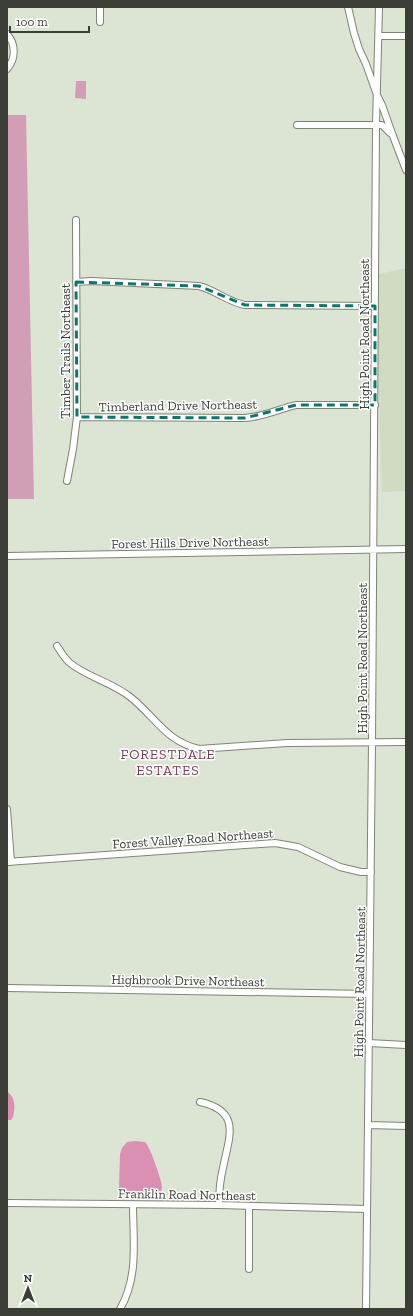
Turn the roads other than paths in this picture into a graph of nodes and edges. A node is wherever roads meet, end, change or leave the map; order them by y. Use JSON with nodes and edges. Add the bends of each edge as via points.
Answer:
{"nodes":[{"id":1,"x":100,"y":7,"type":"edge"},
{"id":2,"x":348,"y":7,"type":"edge"},
{"id":3,"x":379,"y":7,"type":"edge"},
{"id":4,"x":100,"y":22,"type":"dead end"},
{"id":5,"x":7,"y":34,"type":"edge"},
{"id":6,"x":379,"y":36,"type":"junction"},
{"id":7,"x":406,"y":36,"type":"edge"},
{"id":8,"x":7,"y":69,"type":"edge"},
{"id":9,"x":377,"y":95,"type":"junction"},
{"id":10,"x":376,"y":125,"type":"junction"},
{"id":11,"x":297,"y":126,"type":"dead end"},
{"id":12,"x":393,"y":136,"type":"junction"},
{"id":13,"x":406,"y":170,"type":"edge"},
{"id":14,"x":76,"y":220,"type":"dead end"},
{"id":15,"x":76,"y":282,"type":"junction"},
{"id":16,"x":375,"y":306,"type":"junction"},
{"id":17,"x":375,"y":405,"type":"junction"},
{"id":18,"x":77,"y":417,"type":"junction"},
{"id":19,"x":67,"y":481,"type":"dead end"},
{"id":20,"x":373,"y":549,"type":"junction"},
{"id":21,"x":406,"y":549,"type":"edge"},
{"id":22,"x":7,"y":556,"type":"edge"},
{"id":23,"x":57,"y":646,"type":"dead end"},
{"id":24,"x":406,"y":742,"type":"edge"},
{"id":25,"x":372,"y":743,"type":"junction"},
{"id":26,"x":7,"y":809,"type":"edge"},
{"id":27,"x":9,"y":862,"type":"edge"},
{"id":28,"x":371,"y":872,"type":"junction"},
{"id":29,"x":7,"y":988,"type":"edge"},
{"id":30,"x":369,"y":994,"type":"junction"},
{"id":31,"x":369,"y":1044,"type":"junction"},
{"id":32,"x":406,"y":1045,"type":"edge"},
{"id":33,"x":200,"y":1102,"type":"dead end"},
{"id":34,"x":368,"y":1125,"type":"junction"},
{"id":35,"x":406,"y":1126,"type":"edge"},
{"id":36,"x":7,"y":1203,"type":"edge"},
{"id":37,"x":133,"y":1204,"type":"junction"},
{"id":38,"x":219,"y":1205,"type":"junction"},
{"id":39,"x":249,"y":1207,"type":"junction"},
{"id":40,"x":367,"y":1209,"type":"junction"},
{"id":41,"x":249,"y":1269,"type":"dead end"},
{"id":42,"x":120,"y":1309,"type":"edge"},
{"id":43,"x":366,"y":1309,"type":"edge"}],
"edges":[{"from":1,"to":4,"type":"street"},
{"from":2,"to":9,"type":"street","via":[[354,33]]},
{"from":3,"to":6,"type":"street","name":"High Point Road Northeast"},
{"from":5,"to":8,"type":"street","via":[[12,41],[14,54]]},
{"from":6,"to":7,"type":"street"},
{"from":6,"to":9,"type":"street","name":"High Point Road Northeast"},
{"from":9,"to":10,"type":"street","name":"High Point Road Northeast"},
{"from":9,"to":12,"type":"street"},
{"from":10,"to":11,"type":"street"},
{"from":10,"to":12,"type":"street","via":[[382,125]]},
{"from":10,"to":16,"type":"street","name":"High Point Road Northeast"},
{"from":12,"to":13,"type":"street"},
{"from":14,"to":15,"type":"street","name":"Timber Trails Northeast"},
{"from":15,"to":16,"type":"street","via":[[199,286],[212,290],[232,302],[245,304]]},
{"from":15,"to":18,"type":"street","name":"Timber Trails Northeast"},
{"from":16,"to":17,"type":"street","name":"High Point Road Northeast"},
{"from":17,"to":18,"type":"street","name":"Timberland Drive Northeast","via":[[296,405],[263,416],[245,418]]},
{"from":17,"to":20,"type":"street","name":"High Point Road Northeast"},
{"from":18,"to":19,"type":"street","name":"Timber Trails Northeast"},
{"from":20,"to":21,"type":"street","name":"Forest Hills Drive Northeast"},
{"from":20,"to":22,"type":"street","name":"Forest Hills Drive Northeast"},
{"from":20,"to":25,"type":"street","name":"High Point Road Northeast"},
{"from":23,"to":25,"type":"street","via":[[68,662],[79,670],[116,687],[143,708],[170,736],[190,747],[199,749],[287,743]]},
{"from":24,"to":25,"type":"street"},
{"from":25,"to":28,"type":"street","name":"High Point Road Northeast"},
{"from":26,"to":27,"type":"street"},
{"from":27,"to":28,"type":"street","name":"Forest Valley Road Northeast","via":[[274,843],[298,847],[340,867]]},
{"from":28,"to":30,"type":"street","name":"High Point Road Northeast"},
{"from":29,"to":30,"type":"street","name":"Highbrook Drive Northeast"},
{"from":30,"to":31,"type":"street","name":"High Point Road Northeast"},
{"from":31,"to":32,"type":"street"},
{"from":31,"to":34,"type":"street","name":"High Point Road Northeast"},
{"from":33,"to":38,"type":"street","via":[[220,1109],[230,1126],[220,1181]]},
{"from":34,"to":35,"type":"street"},
{"from":34,"to":40,"type":"street","name":"High Point Road Northeast"},
{"from":36,"to":37,"type":"street","name":"Franklin Road Northeast"},
{"from":37,"to":38,"type":"street","name":"Franklin Road Northeast"},
{"from":37,"to":42,"type":"street","via":[[132,1276],[128,1294]]},
{"from":38,"to":39,"type":"street","name":"Franklin Road Northeast"},
{"from":39,"to":40,"type":"street","name":"Franklin Road Northeast"},
{"from":39,"to":41,"type":"street"},
{"from":40,"to":43,"type":"street","name":"High Point Road Northeast"}]}
